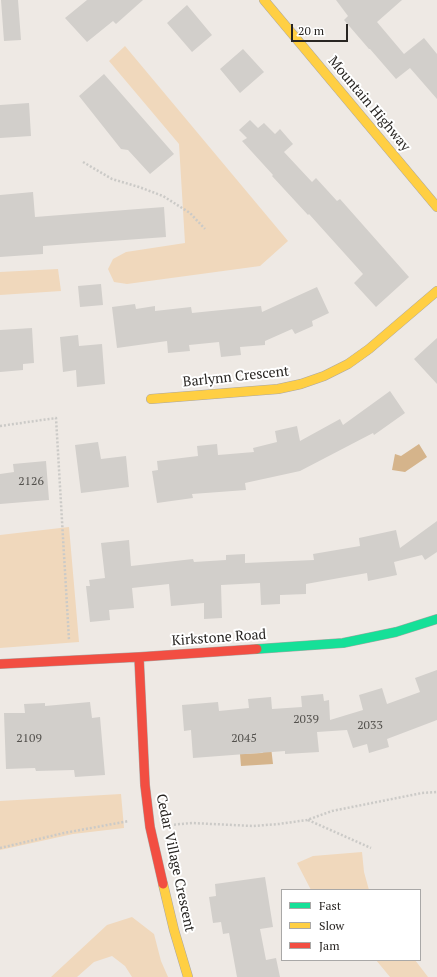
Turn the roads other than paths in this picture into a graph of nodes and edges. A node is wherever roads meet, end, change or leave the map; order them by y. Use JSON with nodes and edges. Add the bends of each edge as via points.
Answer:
{"nodes":[{"id":1,"x":264,"y":0,"type":"edge"},
{"id":2,"x":437,"y":207,"type":"edge"},
{"id":3,"x":437,"y":291,"type":"edge"},
{"id":4,"x":152,"y":399,"type":"dead end"},
{"id":5,"x":437,"y":619,"type":"edge"},
{"id":6,"x":139,"y":657,"type":"junction"},
{"id":7,"x":0,"y":664,"type":"edge"},
{"id":8,"x":188,"y":977,"type":"edge"}],
"edges":[{"from":1,"to":2,"type":"street","name":"Mountain Highway"},
{"from":3,"to":4,"type":"street","name":"Barlynn Crescent","via":[[369,349],[348,364],[324,376],[278,389]]},
{"from":5,"to":6,"type":"street","name":"Kirkstone Road","via":[[396,632],[343,643]]},
{"from":6,"to":7,"type":"street","name":"Kirkstone Road"},
{"from":6,"to":8,"type":"street","name":"Cedar Village Crescent","via":[[145,785],[150,827],[174,930]]}]}
